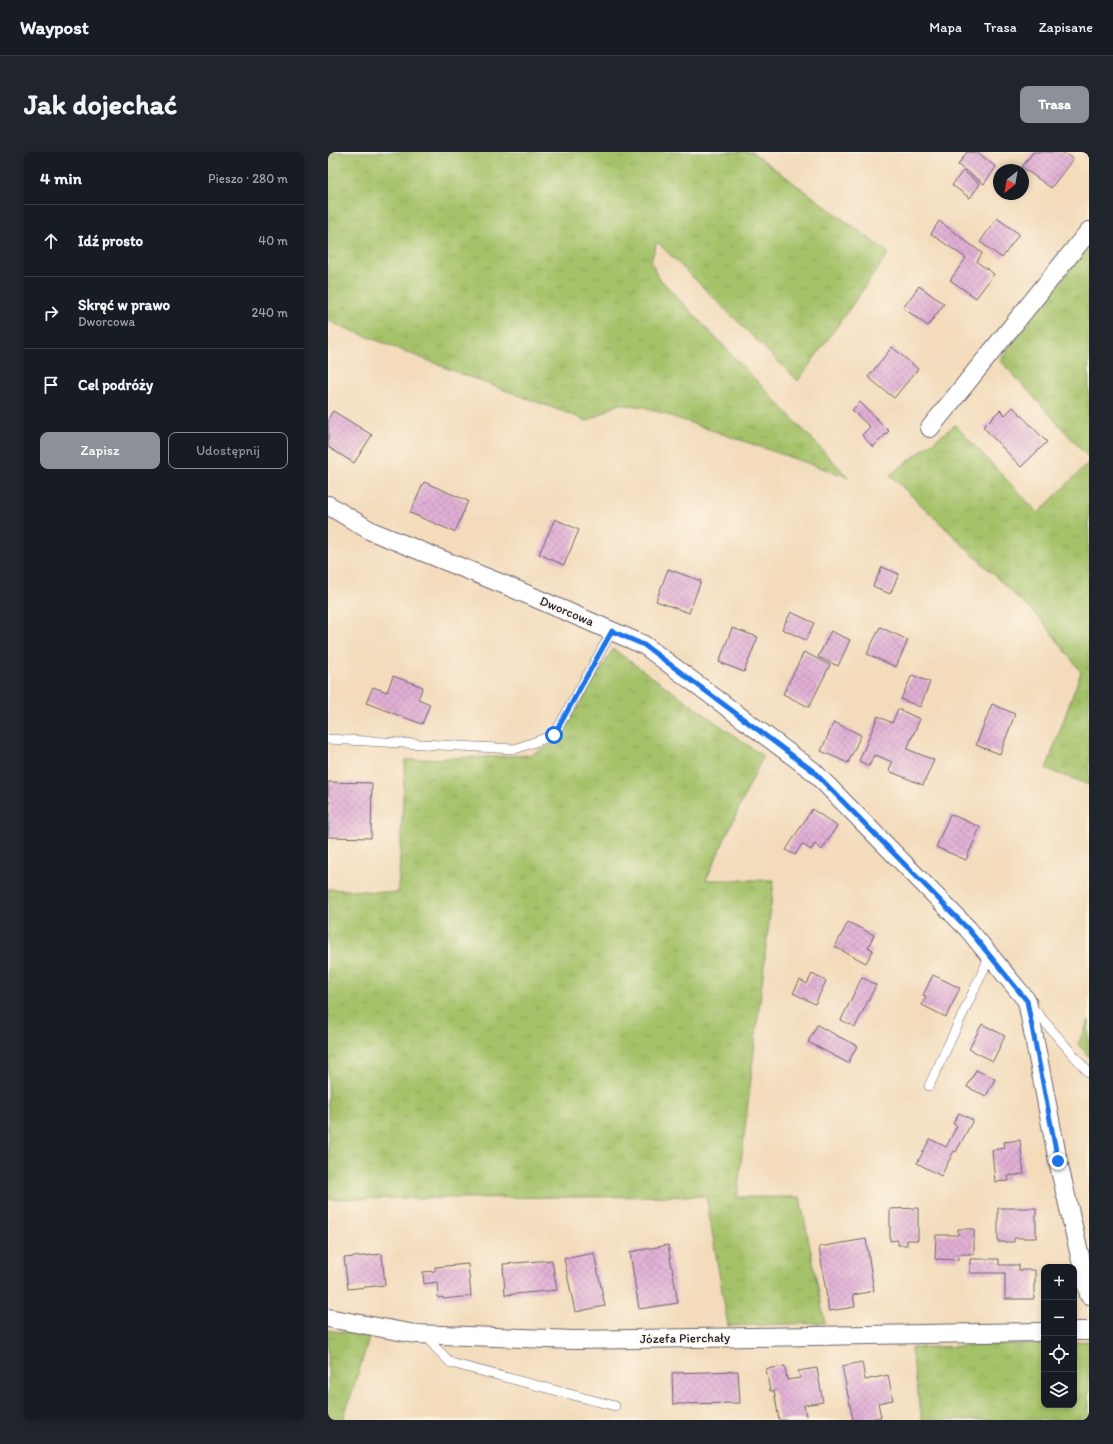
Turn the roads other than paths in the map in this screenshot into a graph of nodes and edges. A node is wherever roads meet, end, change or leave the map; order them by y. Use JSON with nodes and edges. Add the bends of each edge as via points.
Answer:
{"nodes":[{"id":1,"x":1089,"y":231,"type":"edge"},
{"id":2,"x":930,"y":428,"type":"dead end"},
{"id":3,"x":328,"y":505,"type":"edge"},
{"id":4,"x":612,"y":631,"type":"junction"},
{"id":5,"x":328,"y":739,"type":"edge"},
{"id":6,"x":990,"y":956,"type":"junction"},
{"id":7,"x":1027,"y":1001,"type":"junction"},
{"id":8,"x":1089,"y":1072,"type":"edge"},
{"id":9,"x":929,"y":1086,"type":"dead end"},
{"id":10,"x":1089,"y":1295,"type":"edge"},
{"id":11,"x":328,"y":1318,"type":"edge"},
{"id":12,"x":1077,"y":1331,"type":"edge"},
{"id":13,"x":1089,"y":1331,"type":"edge"},
{"id":14,"x":1041,"y":1332,"type":"edge"},
{"id":15,"x":426,"y":1334,"type":"junction"},
{"id":16,"x":615,"y":1406,"type":"dead end"}],
"edges":[{"from":1,"to":2,"type":"street"},
{"from":3,"to":4,"type":"street","name":"Dworcowa","via":[[371,531]]},
{"from":4,"to":5,"type":"lane","via":[[554,735],[515,749]]},
{"from":4,"to":6,"type":"street","name":"Dworcowa","via":[[644,645],[813,771],[968,929]]},
{"from":6,"to":7,"type":"street","name":"Dworcowa"},
{"from":6,"to":9,"type":"lane"},
{"from":7,"to":8,"type":"lane"},
{"from":7,"to":10,"type":"street","name":"Dworcowa","via":[[1058,1161]]},
{"from":11,"to":15,"type":"street","name":"Józefa Pierchały"},
{"from":12,"to":13,"type":"street"},
{"from":14,"to":15,"type":"street","name":"Józefa Pierchały","via":[[574,1340]]},
{"from":15,"to":16,"type":"lane","via":[[434,1347],[451,1362]]}]}
